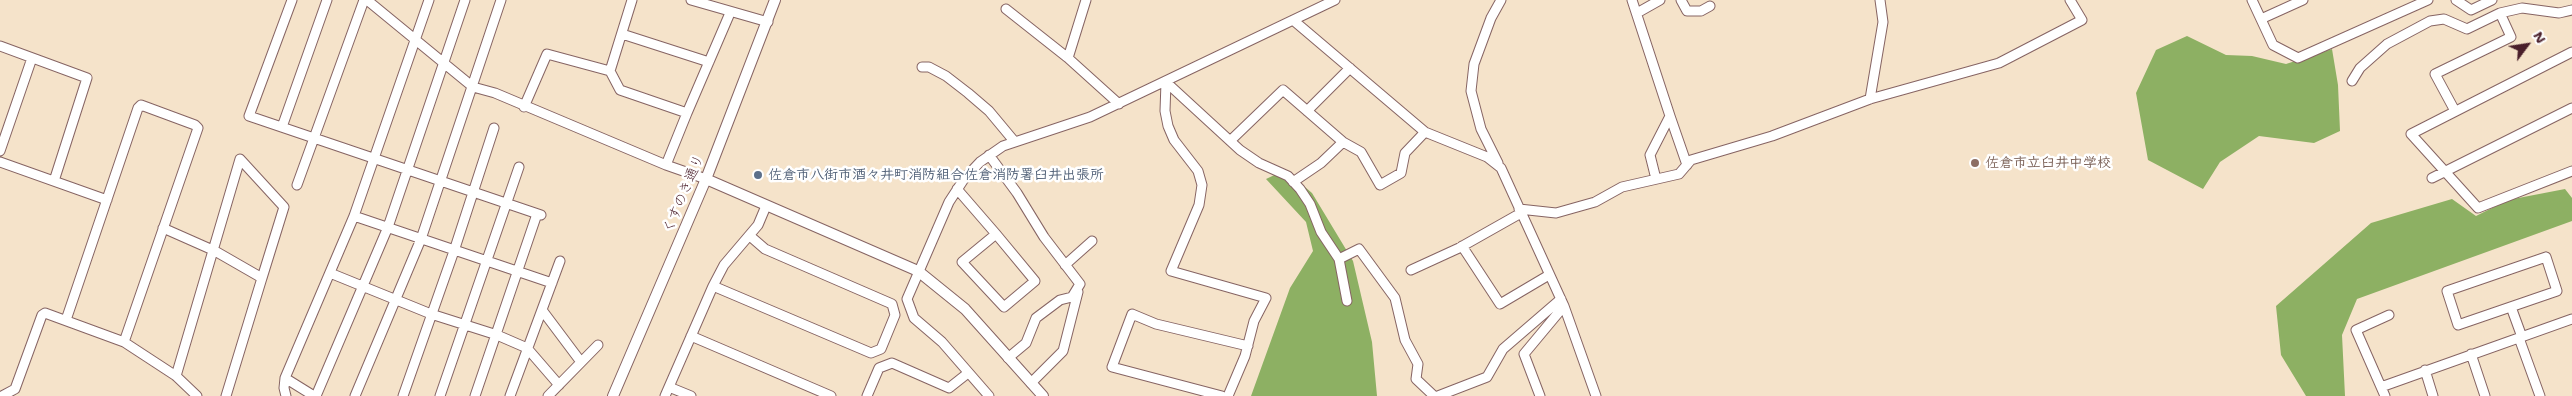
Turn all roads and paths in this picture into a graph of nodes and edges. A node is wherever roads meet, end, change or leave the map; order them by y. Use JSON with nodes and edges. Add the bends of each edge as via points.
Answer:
{"nodes":[{"id":1,"x":292,"y":0,"type":"edge"},
{"id":2,"x":327,"y":0,"type":"edge"},
{"id":3,"x":366,"y":0,"type":"edge"},
{"id":4,"x":429,"y":0,"type":"edge"},
{"id":5,"x":465,"y":0,"type":"edge"},
{"id":6,"x":500,"y":0,"type":"edge"},
{"id":7,"x":632,"y":0,"type":"edge"},
{"id":8,"x":691,"y":0,"type":"edge"},
{"id":9,"x":775,"y":0,"type":"edge"},
{"id":10,"x":1086,"y":0,"type":"edge"},
{"id":11,"x":1334,"y":0,"type":"edge"},
{"id":12,"x":1501,"y":0,"type":"edge"},
{"id":13,"x":1632,"y":0,"type":"edge"},
{"id":14,"x":1660,"y":0,"type":"edge"},
{"id":15,"x":1681,"y":0,"type":"edge"},
{"id":16,"x":1880,"y":0,"type":"edge"},
{"id":17,"x":2070,"y":0,"type":"edge"},
{"id":18,"x":2252,"y":0,"type":"edge"},
{"id":19,"x":2303,"y":0,"type":"edge"},
{"id":20,"x":2428,"y":0,"type":"edge"},
{"id":21,"x":2456,"y":0,"type":"edge"},
{"id":22,"x":2492,"y":0,"type":"edge"},
{"id":23,"x":1710,"y":6,"type":"dead end"},
{"id":24,"x":1006,"y":9,"type":"dead end"},
{"id":25,"x":2572,"y":10,"type":"edge"},
{"id":26,"x":730,"y":13,"type":"junction"},
{"id":27,"x":2500,"y":13,"type":"junction"},
{"id":28,"x":1638,"y":14,"type":"junction"},
{"id":29,"x":2261,"y":19,"type":"junction"},
{"id":30,"x":1293,"y":20,"type":"junction"},
{"id":31,"x":768,"y":22,"type":"junction"},
{"id":32,"x":622,"y":34,"type":"junction"},
{"id":33,"x":416,"y":40,"type":"junction"},
{"id":34,"x":0,"y":46,"type":"edge"},
{"id":35,"x":2571,"y":56,"type":"edge"},
{"id":36,"x":32,"y":58,"type":"junction"},
{"id":37,"x":1068,"y":58,"type":"junction"},
{"id":38,"x":709,"y":62,"type":"junction"},
{"id":39,"x":444,"y":64,"type":"junction"},
{"id":40,"x":922,"y":67,"type":"dead end"},
{"id":41,"x":1350,"y":68,"type":"junction"},
{"id":42,"x":610,"y":71,"type":"junction"},
{"id":43,"x":2352,"y":81,"type":"dead end"},
{"id":44,"x":1166,"y":82,"type":"junction"},
{"id":45,"x":473,"y":87,"type":"junction"},
{"id":46,"x":1870,"y":99,"type":"junction"},
{"id":47,"x":1119,"y":104,"type":"junction"},
{"id":48,"x":524,"y":106,"type":"junction"},
{"id":49,"x":2572,"y":108,"type":"edge"},
{"id":50,"x":1307,"y":111,"type":"junction"},
{"id":51,"x":2455,"y":111,"type":"junction"},
{"id":52,"x":687,"y":113,"type":"junction"},
{"id":53,"x":1670,"y":116,"type":"junction"},
{"id":54,"x":282,"y":127,"type":"junction"},
{"id":55,"x":494,"y":128,"type":"dead end"},
{"id":56,"x":1425,"y":132,"type":"junction"},
{"id":57,"x":315,"y":138,"type":"junction"},
{"id":58,"x":1014,"y":141,"type":"junction"},
{"id":59,"x":1230,"y":141,"type":"junction"},
{"id":60,"x":1343,"y":142,"type":"junction"},
{"id":61,"x":0,"y":151,"type":"edge"},
{"id":62,"x":989,"y":155,"type":"junction"},
{"id":63,"x":374,"y":158,"type":"junction"},
{"id":64,"x":0,"y":162,"type":"edge"},
{"id":65,"x":1687,"y":164,"type":"junction"},
{"id":66,"x":666,"y":165,"type":"junction"},
{"id":67,"x":519,"y":167,"type":"dead end"},
{"id":68,"x":1500,"y":168,"type":"junction"},
{"id":69,"x":407,"y":170,"type":"junction"},
{"id":70,"x":2445,"y":171,"type":"junction"},
{"id":71,"x":2572,"y":171,"type":"edge"},
{"id":72,"x":2432,"y":178,"type":"dead end"},
{"id":73,"x":706,"y":179,"type":"junction"},
{"id":74,"x":1656,"y":179,"type":"junction"},
{"id":75,"x":54,"y":181,"type":"junction"},
{"id":76,"x":439,"y":181,"type":"junction"},
{"id":77,"x":1293,"y":182,"type":"junction"},
{"id":78,"x":297,"y":185,"type":"dead end"},
{"id":79,"x":958,"y":189,"type":"junction"},
{"id":80,"x":473,"y":191,"type":"junction"},
{"id":81,"x":107,"y":200,"type":"junction"},
{"id":82,"x":506,"y":203,"type":"junction"},
{"id":83,"x":766,"y":206,"type":"junction"},
{"id":84,"x":1520,"y":211,"type":"junction"},
{"id":85,"x":354,"y":216,"type":"junction"},
{"id":86,"x":388,"y":227,"type":"junction"},
{"id":87,"x":163,"y":228,"type":"junction"},
{"id":88,"x":996,"y":234,"type":"junction"},
{"id":89,"x":750,"y":236,"type":"junction"},
{"id":90,"x":420,"y":239,"type":"junction"},
{"id":91,"x":1092,"y":241,"type":"dead end"},
{"id":92,"x":1462,"y":246,"type":"junction"},
{"id":93,"x":214,"y":251,"type":"junction"},
{"id":94,"x":454,"y":251,"type":"junction"},
{"id":95,"x":1339,"y":259,"type":"junction"},
{"id":96,"x":487,"y":261,"type":"junction"},
{"id":97,"x":560,"y":261,"type":"dead end"},
{"id":98,"x":1066,"y":264,"type":"junction"},
{"id":99,"x":918,"y":270,"type":"junction"},
{"id":100,"x":1410,"y":270,"type":"dead end"},
{"id":101,"x":519,"y":272,"type":"junction"},
{"id":102,"x":330,"y":273,"type":"junction"},
{"id":103,"x":1550,"y":274,"type":"junction"},
{"id":104,"x":262,"y":278,"type":"junction"},
{"id":105,"x":552,"y":283,"type":"junction"},
{"id":106,"x":1080,"y":284,"type":"junction"},
{"id":107,"x":713,"y":286,"type":"junction"},
{"id":108,"x":362,"y":287,"type":"junction"},
{"id":109,"x":396,"y":301,"type":"junction"},
{"id":110,"x":1347,"y":301,"type":"dead end"},
{"id":111,"x":1562,"y":302,"type":"junction"},
{"id":112,"x":2511,"y":307,"type":"junction"},
{"id":113,"x":542,"y":310,"type":"junction"},
{"id":114,"x":431,"y":314,"type":"junction"},
{"id":115,"x":2389,"y":315,"type":"dead end"},
{"id":116,"x":2572,"y":319,"type":"edge"},
{"id":117,"x":66,"y":320,"type":"junction"},
{"id":118,"x":464,"y":326,"type":"junction"},
{"id":119,"x":497,"y":335,"type":"junction"},
{"id":120,"x":691,"y":336,"type":"junction"},
{"id":121,"x":2521,"y":337,"type":"junction"},
{"id":122,"x":124,"y":342,"type":"junction"},
{"id":123,"x":598,"y":345,"type":"dead end"},
{"id":124,"x":1248,"y":346,"type":"junction"},
{"id":125,"x":527,"y":348,"type":"junction"},
{"id":126,"x":2471,"y":354,"type":"junction"},
{"id":127,"x":1008,"y":358,"type":"junction"},
{"id":128,"x":581,"y":362,"type":"junction"},
{"id":129,"x":2425,"y":370,"type":"junction"},
{"id":130,"x":968,"y":372,"type":"junction"},
{"id":131,"x":176,"y":376,"type":"junction"},
{"id":132,"x":285,"y":378,"type":"junction"},
{"id":133,"x":1031,"y":383,"type":"junction"},
{"id":134,"x":559,"y":385,"type":"junction"},
{"id":135,"x":669,"y":387,"type":"junction"},
{"id":136,"x":2381,"y":387,"type":"junction"},
{"id":137,"x":2,"y":396,"type":"edge"},
{"id":138,"x":197,"y":396,"type":"edge"},
{"id":139,"x":226,"y":396,"type":"edge"},
{"id":140,"x":286,"y":396,"type":"edge"},
{"id":141,"x":315,"y":396,"type":"edge"},
{"id":142,"x":355,"y":396,"type":"edge"},
{"id":143,"x":403,"y":396,"type":"edge"},
{"id":144,"x":440,"y":396,"type":"edge"},
{"id":145,"x":475,"y":396,"type":"edge"},
{"id":146,"x":510,"y":396,"type":"edge"},
{"id":147,"x":548,"y":396,"type":"edge"},
{"id":148,"x":614,"y":396,"type":"edge"},
{"id":149,"x":665,"y":396,"type":"edge"},
{"id":150,"x":690,"y":396,"type":"edge"},
{"id":151,"x":831,"y":396,"type":"edge"},
{"id":152,"x":867,"y":396,"type":"edge"},
{"id":153,"x":989,"y":396,"type":"edge"},
{"id":154,"x":1043,"y":396,"type":"edge"},
{"id":155,"x":1222,"y":396,"type":"edge"},
{"id":156,"x":1228,"y":396,"type":"edge"},
{"id":157,"x":1434,"y":396,"type":"edge"},
{"id":158,"x":1438,"y":396,"type":"edge"},
{"id":159,"x":1540,"y":396,"type":"edge"},
{"id":160,"x":1596,"y":396,"type":"edge"},
{"id":161,"x":2386,"y":396,"type":"edge"},
{"id":162,"x":2432,"y":396,"type":"edge"},
{"id":163,"x":2484,"y":396,"type":"edge"},
{"id":164,"x":2540,"y":396,"type":"edge"}],
"edges":[{"from":1,"to":54,"type":"street","via":[[249,116]]},
{"from":2,"to":54,"type":"street"},
{"from":3,"to":33,"type":"street"},
{"from":3,"to":57,"type":"street"},
{"from":4,"to":33,"type":"street"},
{"from":5,"to":39,"type":"street"},
{"from":6,"to":45,"type":"street"},
{"from":7,"to":32,"type":"street"},
{"from":8,"to":26,"type":"street"},
{"from":9,"to":31,"type":"street","name":"くすのき通り"},
{"from":10,"to":37,"type":"street"},
{"from":11,"to":30,"type":"street"},
{"from":12,"to":68,"type":"street","via":[[1474,64],[1471,91],[1481,129]]},
{"from":13,"to":28,"type":"street"},
{"from":14,"to":28,"type":"street"},
{"from":15,"to":23,"type":"street","via":[[1687,11],[1701,11]]},
{"from":16,"to":46,"type":"street","via":[[1883,22]]},
{"from":17,"to":46,"type":"street","via":[[2082,20],[1999,63]]},
{"from":18,"to":29,"type":"street"},
{"from":19,"to":29,"type":"street"},
{"from":20,"to":29,"type":"street","via":[[2298,58],[2273,45]]},
{"from":21,"to":22,"type":"street","via":[[2471,10]]},
{"from":24,"to":37,"type":"street"},
{"from":25,"to":27,"type":"street","via":[[2559,13],[2522,8]]},
{"from":26,"to":31,"type":"street"},
{"from":26,"to":38,"type":"street"},
{"from":27,"to":43,"type":"street","via":[[2467,30],[2444,19],[2430,21],[2387,44],[2360,68]]},
{"from":27,"to":51,"type":"street","via":[[2511,37],[2435,74]]},
{"from":28,"to":53,"type":"street"},
{"from":30,"to":41,"type":"street"},
{"from":30,"to":44,"type":"street"},
{"from":31,"to":73,"type":"street","name":"くすのき通り"},
{"from":32,"to":38,"type":"street"},
{"from":32,"to":42,"type":"street"},
{"from":33,"to":39,"type":"street"},
{"from":33,"to":63,"type":"street"},
{"from":34,"to":36,"type":"street"},
{"from":35,"to":51,"type":"street"},
{"from":36,"to":61,"type":"street"},
{"from":36,"to":75,"type":"street","via":[[87,78]]},
{"from":37,"to":47,"type":"street"},
{"from":38,"to":52,"type":"street"},
{"from":39,"to":45,"type":"street"},
{"from":39,"to":69,"type":"street"},
{"from":40,"to":58,"type":"street","via":[[946,76],[968,93],[989,111]]},
{"from":41,"to":50,"type":"street"},
{"from":41,"to":56,"type":"street"},
{"from":42,"to":48,"type":"street","via":[[547,54]]},
{"from":42,"to":52,"type":"street","via":[[620,90]]},
{"from":44,"to":47,"type":"street"},
{"from":44,"to":59,"type":"street"},
{"from":44,"to":124,"type":"street","via":[[1168,126],[1174,140],[1198,171],[1202,185],[1199,205],[1171,271],[1266,298],[1254,321]]},
{"from":45,"to":48,"type":"street","via":[[494,92]]},
{"from":45,"to":76,"type":"street"},
{"from":46,"to":65,"type":"street"},
{"from":47,"to":58,"type":"street","via":[[1090,117]]},
{"from":48,"to":66,"type":"street"},
{"from":49,"to":70,"type":"street"},
{"from":50,"to":59,"type":"street","via":[[1283,90]]},
{"from":50,"to":60,"type":"street"},
{"from":51,"to":70,"type":"street","via":[[2411,134]]},
{"from":52,"to":66,"type":"street"},
{"from":53,"to":65,"type":"street"},
{"from":53,"to":74,"type":"street","via":[[1650,154]]},
{"from":54,"to":57,"type":"street"},
{"from":55,"to":80,"type":"street"},
{"from":56,"to":60,"type":"street","via":[[1405,153],[1401,173],[1380,185],[1361,152]]},
{"from":56,"to":68,"type":"street","via":[[1487,157]]},
{"from":57,"to":63,"type":"street"},
{"from":57,"to":78,"type":"street"},
{"from":58,"to":62,"type":"street"},
{"from":59,"to":77,"type":"street","via":[[1259,163]]},
{"from":60,"to":77,"type":"street","via":[[1321,163]]},
{"from":62,"to":79,"type":"street"},
{"from":62,"to":98,"type":"street"},
{"from":63,"to":69,"type":"street"},
{"from":63,"to":85,"type":"street"},
{"from":64,"to":75,"type":"street"},
{"from":65,"to":74,"type":"street","via":[[1679,174]]},
{"from":66,"to":73,"type":"street"},
{"from":67,"to":82,"type":"street"},
{"from":68,"to":84,"type":"street"},
{"from":69,"to":76,"type":"street"},
{"from":69,"to":86,"type":"street"},
{"from":70,"to":71,"type":"street","via":[[2478,208]]},
{"from":70,"to":72,"type":"street"},
{"from":73,"to":83,"type":"street"},
{"from":73,"to":148,"type":"street","name":"くすのき通り"},
{"from":74,"to":84,"type":"street","via":[[1622,187],[1595,202],[1556,213]]},
{"from":75,"to":81,"type":"street"},
{"from":76,"to":80,"type":"street"},
{"from":76,"to":90,"type":"street"},
{"from":77,"to":95,"type":"street","via":[[1310,204],[1320,232]]},
{"from":79,"to":88,"type":"street"},
{"from":79,"to":99,"type":"street"},
{"from":80,"to":82,"type":"street"},
{"from":80,"to":94,"type":"street"},
{"from":81,"to":87,"type":"street","via":[[141,105],[195,124],[198,128]]},
{"from":81,"to":117,"type":"street"},
{"from":82,"to":96,"type":"street"},
{"from":82,"to":101,"type":"street","via":[[539,215]]},
{"from":83,"to":89,"type":"street"},
{"from":83,"to":99,"type":"street"},
{"from":84,"to":92,"type":"street"},
{"from":84,"to":103,"type":"street"},
{"from":85,"to":86,"type":"street"},
{"from":85,"to":102,"type":"street"},
{"from":86,"to":90,"type":"street"},
{"from":86,"to":108,"type":"street"},
{"from":87,"to":93,"type":"street"},
{"from":87,"to":122,"type":"street"},
{"from":88,"to":88,"type":"street","via":[[962,262],[1004,307],[1035,281]]},
{"from":89,"to":107,"type":"street","via":[[724,265]]},
{"from":89,"to":107,"type":"street","via":[[765,249],[892,304],[895,315],[881,349],[871,353]]},
{"from":90,"to":94,"type":"street"},
{"from":90,"to":109,"type":"street"},
{"from":91,"to":98,"type":"street"},
{"from":92,"to":100,"type":"street"},
{"from":92,"to":103,"type":"street","via":[[1500,304]]},
{"from":93,"to":104,"type":"street"},
{"from":93,"to":104,"type":"street","via":[[240,159],[284,207]]},
{"from":93,"to":131,"type":"street"},
{"from":94,"to":96,"type":"street"},
{"from":94,"to":114,"type":"street"},
{"from":95,"to":110,"type":"street"},
{"from":95,"to":157,"type":"street","via":[[1358,249],[1395,298],[1406,340],[1418,364],[1416,379]]},
{"from":96,"to":101,"type":"street"},
{"from":96,"to":118,"type":"street"},
{"from":97,"to":105,"type":"street"},
{"from":98,"to":106,"type":"street"},
{"from":99,"to":127,"type":"street","via":[[965,309]]},
{"from":99,"to":130,"type":"street","via":[[907,299],[914,318],[942,342]]},
{"from":101,"to":105,"type":"street"},
{"from":101,"to":119,"type":"street"},
{"from":102,"to":108,"type":"street"},
{"from":102,"to":132,"type":"street"},
{"from":103,"to":111,"type":"street"},
{"from":104,"to":139,"type":"street"},
{"from":105,"to":113,"type":"street"},
{"from":106,"to":127,"type":"street","via":[[1072,297],[1060,300],[1036,318],[1026,343]]},
{"from":106,"to":133,"type":"street","via":[[1063,351]]},
{"from":107,"to":120,"type":"street"},
{"from":108,"to":109,"type":"street"},
{"from":108,"to":141,"type":"street"},
{"from":109,"to":114,"type":"street"},
{"from":109,"to":142,"type":"street"},
{"from":111,"to":158,"type":"street","via":[[1503,349],[1487,377]]},
{"from":111,"to":159,"type":"street","via":[[1524,354]]},
{"from":111,"to":160,"type":"street"},
{"from":112,"to":112,"type":"street","via":[[2458,325],[2446,291],[2546,257],[2557,290]]},
{"from":112,"to":121,"type":"street"},
{"from":113,"to":125,"type":"street"},
{"from":113,"to":128,"type":"street"},
{"from":114,"to":118,"type":"street"},
{"from":114,"to":143,"type":"street"},
{"from":115,"to":136,"type":"street","via":[[2356,330]]},
{"from":116,"to":121,"type":"street"},
{"from":117,"to":122,"type":"street"},
{"from":117,"to":137,"type":"street","via":[[45,313],[42,315],[15,389]]},
{"from":118,"to":119,"type":"street"},
{"from":118,"to":144,"type":"street"},
{"from":119,"to":125,"type":"street"},
{"from":119,"to":145,"type":"street"},
{"from":120,"to":135,"type":"street"},
{"from":120,"to":151,"type":"street"},
{"from":121,"to":126,"type":"street"},
{"from":121,"to":164,"type":"street"},
{"from":122,"to":131,"type":"street"},
{"from":123,"to":128,"type":"street"},
{"from":124,"to":155,"type":"street","via":[[1156,324],[1132,314],[1112,367]]},
{"from":124,"to":156,"type":"street"},
{"from":125,"to":134,"type":"street"},
{"from":125,"to":146,"type":"street"},
{"from":126,"to":129,"type":"street"},
{"from":126,"to":163,"type":"street"},
{"from":127,"to":133,"type":"street"},
{"from":128,"to":134,"type":"street"},
{"from":129,"to":136,"type":"street"},
{"from":129,"to":162,"type":"street"},
{"from":130,"to":152,"type":"street","via":[[949,388],[892,363],[879,368]]},
{"from":130,"to":153,"type":"street"},
{"from":131,"to":138,"type":"street"},
{"from":132,"to":140,"type":"street"},
{"from":132,"to":141,"type":"street"},
{"from":133,"to":154,"type":"street"},
{"from":134,"to":147,"type":"street"},
{"from":135,"to":149,"type":"street"},
{"from":135,"to":150,"type":"street"},
{"from":136,"to":161,"type":"street"}]}
